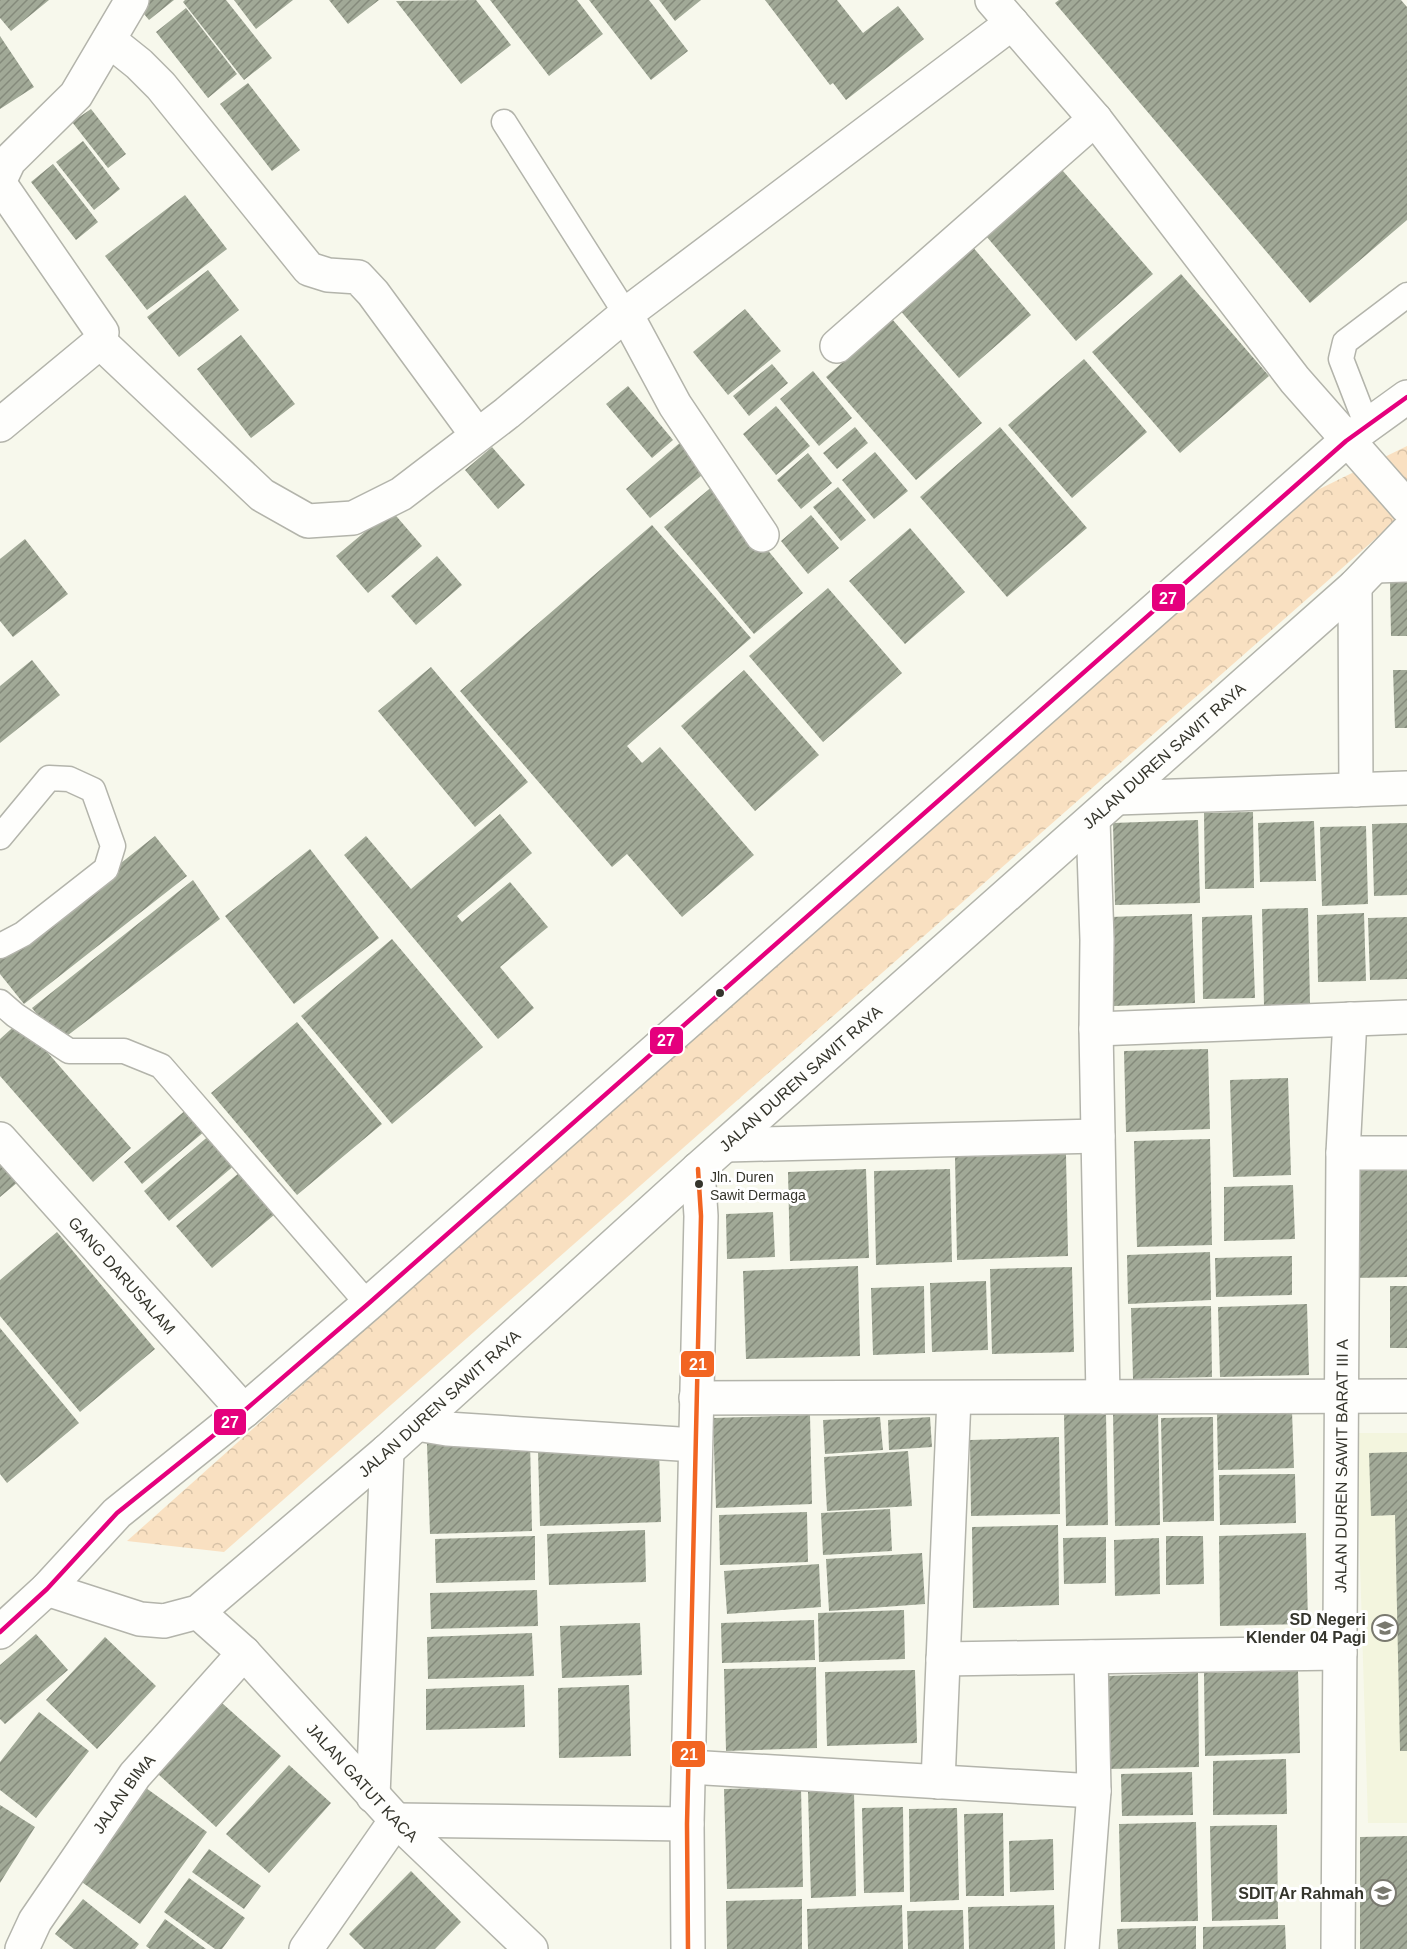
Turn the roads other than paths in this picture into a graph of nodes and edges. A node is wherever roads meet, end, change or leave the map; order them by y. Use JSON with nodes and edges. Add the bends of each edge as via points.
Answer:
{"nodes":[{"id":1,"x":132,"y":0,"type":"edge"},
{"id":2,"x":1002,"y":12,"type":"edge"},
{"id":3,"x":109,"y":40,"type":"junction"},
{"id":4,"x":1095,"y":119,"type":"junction"},
{"id":5,"x":504,"y":122,"type":"dead end"},
{"id":6,"x":0,"y":182,"type":"edge"},
{"id":7,"x":1407,"y":295,"type":"edge"},
{"id":8,"x":626,"y":314,"type":"junction"},
{"id":9,"x":100,"y":342,"type":"junction"},
{"id":10,"x":837,"y":346,"type":"dead end"},
{"id":11,"x":1407,"y":397,"type":"edge"},
{"id":12,"x":0,"y":425,"type":"edge"},
{"id":13,"x":1356,"y":434,"type":"junction"},
{"id":14,"x":477,"y":435,"type":"junction"},
{"id":15,"x":1407,"y":507,"type":"edge"},
{"id":16,"x":1407,"y":532,"type":"edge"},
{"id":17,"x":762,"y":535,"type":"dead end"},
{"id":18,"x":1407,"y":565,"type":"edge"},
{"id":19,"x":1365,"y":576,"type":"junction"},
{"id":20,"x":1407,"y":788,"type":"edge"},
{"id":21,"x":1356,"y":790,"type":"junction"},
{"id":22,"x":1116,"y":798,"type":"junction"},
{"id":23,"x":1093,"y":820,"type":"junction"},
{"id":24,"x":0,"y":837,"type":"edge"},
{"id":25,"x":0,"y":946,"type":"edge"},
{"id":26,"x":0,"y":1002,"type":"edge"},
{"id":27,"x":1407,"y":1017,"type":"edge"},
{"id":28,"x":1350,"y":1019,"type":"junction"},
{"id":29,"x":1096,"y":1029,"type":"junction"},
{"id":30,"x":1098,"y":1136,"type":"junction"},
{"id":31,"x":0,"y":1139,"type":"edge"},
{"id":32,"x":726,"y":1145,"type":"junction"},
{"id":33,"x":1343,"y":1153,"type":"junction"},
{"id":34,"x":1407,"y":1153,"type":"edge"},
{"id":35,"x":698,"y":1169,"type":"junction"},
{"id":36,"x":368,"y":1304,"type":"junction"},
{"id":37,"x":1342,"y":1396,"type":"junction"},
{"id":38,"x":1407,"y":1396,"type":"edge"},
{"id":39,"x":1103,"y":1397,"type":"junction"},
{"id":40,"x":696,"y":1398,"type":"junction"},
{"id":41,"x":954,"y":1398,"type":"junction"},
{"id":42,"x":244,"y":1411,"type":"junction"},
{"id":43,"x":417,"y":1424,"type":"junction"},
{"id":44,"x":695,"y":1445,"type":"junction"},
{"id":45,"x":387,"y":1451,"type":"junction"},
{"id":46,"x":47,"y":1589,"type":"junction"},
{"id":47,"x":198,"y":1612,"type":"junction"},
{"id":48,"x":0,"y":1632,"type":"edge"},
{"id":49,"x":244,"y":1653,"type":"junction"},
{"id":50,"x":1340,"y":1653,"type":"junction"},
{"id":51,"x":1090,"y":1657,"type":"junction"},
{"id":52,"x":943,"y":1659,"type":"junction"},
{"id":53,"x":689,"y":1767,"type":"junction"},
{"id":54,"x":938,"y":1782,"type":"junction"},
{"id":55,"x":1094,"y":1791,"type":"junction"},
{"id":56,"x":373,"y":1796,"type":"junction"},
{"id":57,"x":396,"y":1820,"type":"junction"},
{"id":58,"x":687,"y":1824,"type":"junction"},
{"id":59,"x":22,"y":1949,"type":"edge"},
{"id":60,"x":306,"y":1949,"type":"edge"},
{"id":61,"x":531,"y":1949,"type":"edge"},
{"id":62,"x":688,"y":1949,"type":"edge"},
{"id":63,"x":1082,"y":1949,"type":"edge"},
{"id":64,"x":1338,"y":1949,"type":"edge"}],
"edges":[{"from":1,"to":3,"type":"street"},
{"from":2,"to":4,"type":"street"},
{"from":2,"to":8,"type":"street"},
{"from":3,"to":6,"type":"street","via":[[76,95],[9,161]]},
{"from":3,"to":14,"type":"street","via":[[161,86],[309,269],[358,277],[373,293]]},
{"from":4,"to":10,"type":"street"},
{"from":4,"to":13,"type":"street","via":[[1294,380]]},
{"from":5,"to":8,"type":"lane"},
{"from":6,"to":9,"type":"street","via":[[102,332]]},
{"from":7,"to":13,"type":"lane","via":[[1345,342],[1341,359]]},
{"from":8,"to":14,"type":"street"},
{"from":8,"to":17,"type":"street","via":[[675,405]]},
{"from":9,"to":12,"type":"street"},
{"from":9,"to":14,"type":"street","via":[[262,495],[308,521],[352,518],[401,494]]},
{"from":11,"to":13,"type":"street"},
{"from":13,"to":15,"type":"street"},
{"from":13,"to":36,"type":"street"},
{"from":16,"to":19,"type":"street","name":"JALAN DUREN SAWIT RAYA"},
{"from":18,"to":19,"type":"street"},
{"from":19,"to":21,"type":"street"},
{"from":19,"to":22,"type":"street","name":"JALAN DUREN SAWIT RAYA"},
{"from":20,"to":21,"type":"street"},
{"from":21,"to":22,"type":"street"},
{"from":22,"to":23,"type":"street","name":"JALAN DUREN SAWIT RAYA"},
{"from":23,"to":29,"type":"street"},
{"from":23,"to":32,"type":"street","name":"JALAN DUREN SAWIT RAYA"},
{"from":24,"to":25,"type":"lane","via":[[49,778],[69,779],[93,790],[113,846],[106,869],[23,934]]},
{"from":26,"to":36,"type":"lane","via":[[69,1051],[124,1051],[161,1066]]},
{"from":27,"to":28,"type":"street"},
{"from":28,"to":29,"type":"street"},
{"from":28,"to":33,"type":"street","name":"JALAN DUREN SAWIT BARAT III A"},
{"from":29,"to":30,"type":"street"},
{"from":30,"to":32,"type":"street"},
{"from":30,"to":39,"type":"street"},
{"from":31,"to":42,"type":"street","name":"GANG DARUSALAM"},
{"from":32,"to":35,"type":"street","name":"JALAN DUREN SAWIT RAYA"},
{"from":33,"to":34,"type":"street"},
{"from":33,"to":37,"type":"street","name":"JALAN DUREN SAWIT BARAT III A"},
{"from":35,"to":40,"type":"street","via":[[701,1216]]},
{"from":35,"to":43,"type":"street","name":"JALAN DUREN SAWIT RAYA"},
{"from":36,"to":42,"type":"street"},
{"from":37,"to":38,"type":"street"},
{"from":37,"to":39,"type":"street"},
{"from":37,"to":50,"type":"street","name":"JALAN DUREN SAWIT BARAT III A"},
{"from":39,"to":41,"type":"street"},
{"from":40,"to":41,"type":"street"},
{"from":40,"to":44,"type":"street"},
{"from":41,"to":52,"type":"street"},
{"from":42,"to":46,"type":"street","via":[[117,1513]]},
{"from":43,"to":44,"type":"street"},
{"from":43,"to":45,"type":"street","name":"JALAN DUREN SAWIT RAYA"},
{"from":44,"to":53,"type":"street"},
{"from":45,"to":47,"type":"street","name":"JALAN DUREN SAWIT RAYA"},
{"from":45,"to":56,"type":"street"},
{"from":46,"to":47,"type":"street","name":"JALAN DUREN SAWIT RAYA","via":[[140,1619],[164,1621]]},
{"from":46,"to":48,"type":"street"},
{"from":47,"to":49,"type":"street","name":"JALAN GATUT KACA"},
{"from":49,"to":56,"type":"street","name":"JALAN GATUT KACA"},
{"from":49,"to":59,"type":"street","name":"JALAN BIMA","via":[[135,1775],[35,1921]]},
{"from":50,"to":51,"type":"street"},
{"from":50,"to":64,"type":"street","name":"JALAN DUREN SAWIT BARAT III A"},
{"from":51,"to":52,"type":"street"},
{"from":51,"to":55,"type":"street"},
{"from":52,"to":54,"type":"street"},
{"from":53,"to":54,"type":"street"},
{"from":53,"to":58,"type":"street"},
{"from":54,"to":55,"type":"street"},
{"from":55,"to":63,"type":"street"},
{"from":56,"to":57,"type":"street","name":"JALAN GATUT KACA"},
{"from":57,"to":58,"type":"street"},
{"from":57,"to":60,"type":"street"},
{"from":57,"to":61,"type":"street","name":"JALAN GATUT KACA"},
{"from":58,"to":62,"type":"street"}]}
